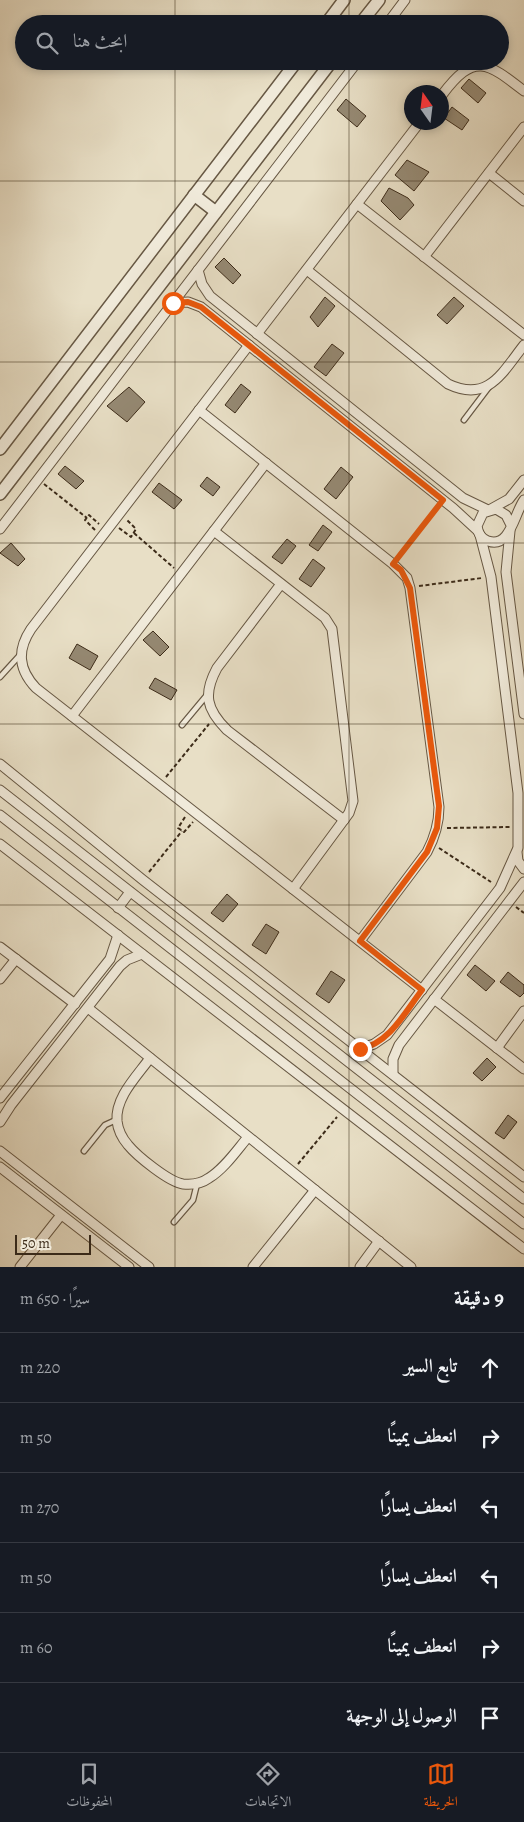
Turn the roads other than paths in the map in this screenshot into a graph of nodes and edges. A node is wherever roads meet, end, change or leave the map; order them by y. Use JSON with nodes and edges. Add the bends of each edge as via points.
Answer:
{"nodes":[{"id":1,"x":344,"y":0,"type":"edge"},
{"id":2,"x":379,"y":0,"type":"edge"},
{"id":3,"x":405,"y":0,"type":"edge"},
{"id":4,"x":333,"y":15,"type":"edge"},
{"id":5,"x":367,"y":15,"type":"edge"},
{"id":6,"x":393,"y":15,"type":"edge"},
{"id":7,"x":290,"y":70,"type":"edge"},
{"id":8,"x":325,"y":70,"type":"edge"},
{"id":9,"x":351,"y":70,"type":"edge"},
{"id":10,"x":465,"y":70,"type":"edge"},
{"id":11,"x":497,"y":70,"type":"edge"},
{"id":12,"x":449,"y":86,"type":"edge"},
{"id":13,"x":524,"y":91,"type":"edge"},
{"id":14,"x":524,"y":127,"type":"edge"},
{"id":15,"x":414,"y":130,"type":"edge"},
{"id":16,"x":489,"y":173,"type":"junction"},
{"id":17,"x":194,"y":195,"type":"junction"},
{"id":18,"x":524,"y":201,"type":"edge"},
{"id":19,"x":357,"y":204,"type":"junction"},
{"id":20,"x":216,"y":212,"type":"junction"},
{"id":21,"x":424,"y":257,"type":"junction"},
{"id":22,"x":198,"y":270,"type":"junction"},
{"id":23,"x":307,"y":270,"type":"junction"},
{"id":24,"x":173,"y":303,"type":"junction"},
{"id":25,"x":257,"y":334,"type":"junction"},
{"id":26,"x":524,"y":335,"type":"edge"},
{"id":27,"x":249,"y":345,"type":"junction"},
{"id":28,"x":524,"y":345,"type":"edge"},
{"id":29,"x":490,"y":386,"type":"junction"},
{"id":30,"x":199,"y":410,"type":"junction"},
{"id":31,"x":464,"y":420,"type":"dead end"},
{"id":32,"x":0,"y":449,"type":"edge"},
{"id":33,"x":266,"y":463,"type":"junction"},
{"id":34,"x":524,"y":480,"type":"edge"},
{"id":35,"x":0,"y":494,"type":"edge"},
{"id":36,"x":524,"y":500,"type":"edge"},
{"id":37,"x":489,"y":510,"type":"junction"},
{"id":38,"x":510,"y":528,"type":"junction"},
{"id":39,"x":0,"y":529,"type":"edge"},
{"id":40,"x":214,"y":531,"type":"junction"},
{"id":41,"x":479,"y":533,"type":"junction"},
{"id":42,"x":281,"y":584,"type":"junction"},
{"id":43,"x":20,"y":655,"type":"junction"},
{"id":44,"x":0,"y":677,"type":"edge"},
{"id":45,"x":208,"y":694,"type":"junction"},
{"id":46,"x":524,"y":714,"type":"edge"},
{"id":47,"x":72,"y":716,"type":"junction"},
{"id":48,"x":182,"y":725,"type":"dead end"},
{"id":49,"x":0,"y":764,"type":"edge"},
{"id":50,"x":0,"y":790,"type":"edge"},
{"id":51,"x":0,"y":815,"type":"edge"},
{"id":52,"x":344,"y":820,"type":"junction"},
{"id":53,"x":524,"y":840,"type":"edge"},
{"id":54,"x":0,"y":844,"type":"edge"},
{"id":55,"x":518,"y":849,"type":"junction"},
{"id":56,"x":524,"y":869,"type":"edge"},
{"id":57,"x":524,"y":882,"type":"edge"},
{"id":58,"x":293,"y":889,"type":"junction"},
{"id":59,"x":130,"y":892,"type":"junction"},
{"id":60,"x":118,"y":908,"type":"junction"},
{"id":61,"x":197,"y":922,"type":"junction"},
{"id":62,"x":118,"y":935,"type":"junction"},
{"id":63,"x":189,"y":938,"type":"junction"},
{"id":64,"x":360,"y":941,"type":"junction"},
{"id":65,"x":0,"y":947,"type":"edge"},
{"id":66,"x":142,"y":954,"type":"junction"},
{"id":67,"x":16,"y":960,"type":"junction"},
{"id":68,"x":0,"y":979,"type":"edge"},
{"id":69,"x":422,"y":990,"type":"junction"},
{"id":70,"x":434,"y":999,"type":"junction"},
{"id":71,"x":75,"y":1004,"type":"junction"},
{"id":72,"x":88,"y":1008,"type":"junction"},
{"id":73,"x":524,"y":1011,"type":"edge"},
{"id":74,"x":497,"y":1048,"type":"junction"},
{"id":75,"x":360,"y":1049,"type":"junction"},
{"id":76,"x":150,"y":1058,"type":"junction"},
{"id":77,"x":524,"y":1069,"type":"edge"},
{"id":78,"x":392,"y":1074,"type":"junction"},
{"id":79,"x":0,"y":1098,"type":"edge"},
{"id":80,"x":117,"y":1119,"type":"junction"},
{"id":81,"x":0,"y":1122,"type":"edge"},
{"id":82,"x":248,"y":1136,"type":"junction"},
{"id":83,"x":489,"y":1150,"type":"junction"},
{"id":84,"x":0,"y":1151,"type":"edge"},
{"id":85,"x":84,"y":1151,"type":"dead end"},
{"id":86,"x":480,"y":1165,"type":"junction"},
{"id":87,"x":0,"y":1167,"type":"edge"},
{"id":88,"x":524,"y":1177,"type":"edge"},
{"id":89,"x":197,"y":1183,"type":"junction"},
{"id":90,"x":315,"y":1190,"type":"junction"},
{"id":91,"x":524,"y":1199,"type":"edge"},
{"id":92,"x":61,"y":1215,"type":"junction"},
{"id":93,"x":174,"y":1222,"type":"dead end"},
{"id":94,"x":524,"y":1224,"type":"edge"},
{"id":95,"x":379,"y":1241,"type":"junction"},
{"id":96,"x":524,"y":1249,"type":"edge"},
{"id":97,"x":20,"y":1267,"type":"edge"},
{"id":98,"x":129,"y":1267,"type":"edge"},
{"id":99,"x":149,"y":1267,"type":"edge"},
{"id":100,"x":253,"y":1267,"type":"edge"},
{"id":101,"x":360,"y":1267,"type":"edge"},
{"id":102,"x":411,"y":1267,"type":"edge"}],
"edges":[{"from":1,"to":4,"type":"street"},
{"from":2,"to":5,"type":"street"},
{"from":3,"to":6,"type":"street"},
{"from":7,"to":17,"type":"street"},
{"from":8,"to":20,"type":"street"},
{"from":9,"to":22,"type":"street"},
{"from":10,"to":12,"type":"street"},
{"from":11,"to":13,"type":"street"},
{"from":14,"to":16,"type":"street"},
{"from":15,"to":19,"type":"street"},
{"from":16,"to":18,"type":"street"},
{"from":16,"to":21,"type":"street"},
{"from":17,"to":20,"type":"street"},
{"from":17,"to":32,"type":"street"},
{"from":19,"to":21,"type":"street"},
{"from":19,"to":23,"type":"street"},
{"from":20,"to":35,"type":"street"},
{"from":21,"to":26,"type":"street"},
{"from":22,"to":24,"type":"street"},
{"from":22,"to":25,"type":"street","via":[[210,296]]},
{"from":23,"to":25,"type":"street"},
{"from":23,"to":29,"type":"street","via":[[448,384],[461,390],[476,391]]},
{"from":24,"to":27,"type":"street","via":[[188,302],[201,307]]},
{"from":24,"to":39,"type":"street"},
{"from":25,"to":37,"type":"street","via":[[463,498]]},
{"from":27,"to":30,"type":"street"},
{"from":27,"to":41,"type":"street","via":[[443,500]]},
{"from":28,"to":29,"type":"street"},
{"from":29,"to":31,"type":"lane"},
{"from":30,"to":33,"type":"street"},
{"from":30,"to":43,"type":"street","via":[[31,629],[23,641]]},
{"from":33,"to":40,"type":"street"},
{"from":33,"to":64,"type":"street","via":[[393,564],[404,574],[410,588],[439,806],[437,828],[427,852]]},
{"from":34,"to":37,"type":"street","via":[[509,499]]},
{"from":36,"to":38,"type":"street"},
{"from":37,"to":38,"type":"street","via":[[496,509],[506,515]]},
{"from":37,"to":41,"type":"street","via":[[480,516]]},
{"from":38,"to":41,"type":"street","via":[[502,541],[496,542],[490,542]]},
{"from":38,"to":46,"type":"street","via":[[506,572]]},
{"from":40,"to":42,"type":"street"},
{"from":40,"to":47,"type":"street"},
{"from":41,"to":55,"type":"street","via":[[491,577],[518,793]]},
{"from":42,"to":45,"type":"street","via":[[210,680]]},
{"from":42,"to":52,"type":"street","via":[[331,626],[352,795],[351,808]]},
{"from":43,"to":44,"type":"lane"},
{"from":43,"to":47,"type":"street","via":[[27,679]]},
{"from":45,"to":48,"type":"lane"},
{"from":45,"to":52,"type":"street","via":[[214,718]]},
{"from":47,"to":58,"type":"street"},
{"from":49,"to":61,"type":"street"},
{"from":50,"to":59,"type":"street"},
{"from":51,"to":60,"type":"street"},
{"from":52,"to":58,"type":"street"},
{"from":53,"to":55,"type":"street"},
{"from":54,"to":62,"type":"street"},
{"from":55,"to":56,"type":"street","via":[[518,861]]},
{"from":55,"to":69,"type":"street","via":[[500,888]]},
{"from":57,"to":70,"type":"street"},
{"from":58,"to":64,"type":"street"},
{"from":59,"to":60,"type":"street"},
{"from":59,"to":63,"type":"street"},
{"from":60,"to":94,"type":"street"},
{"from":61,"to":63,"type":"street"},
{"from":61,"to":75,"type":"street"},
{"from":62,"to":66,"type":"street"},
{"from":62,"to":71,"type":"street","via":[[110,959]]},
{"from":63,"to":86,"type":"street"},
{"from":64,"to":69,"type":"street"},
{"from":65,"to":67,"type":"street"},
{"from":66,"to":72,"type":"street","via":[[120,966]]},
{"from":66,"to":96,"type":"street"},
{"from":67,"to":68,"type":"street"},
{"from":67,"to":71,"type":"street"},
{"from":69,"to":75,"type":"street","via":[[387,1036]]},
{"from":70,"to":74,"type":"street"},
{"from":70,"to":78,"type":"street","via":[[399,1045],[393,1059]]},
{"from":71,"to":79,"type":"street"},
{"from":72,"to":76,"type":"street"},
{"from":72,"to":81,"type":"street"},
{"from":73,"to":74,"type":"street"},
{"from":74,"to":77,"type":"street"},
{"from":75,"to":78,"type":"street"},
{"from":76,"to":80,"type":"street","via":[[126,1092],[119,1105]]},
{"from":76,"to":82,"type":"street"},
{"from":78,"to":83,"type":"street"},
{"from":80,"to":85,"type":"lane","via":[[105,1126]]},
{"from":80,"to":89,"type":"street","via":[[120,1134],[128,1146],[149,1163],[170,1179],[183,1184]]},
{"from":82,"to":89,"type":"street","via":[[210,1178]]},
{"from":82,"to":90,"type":"street"},
{"from":83,"to":86,"type":"street"},
{"from":83,"to":88,"type":"street"},
{"from":84,"to":99,"type":"street"},
{"from":86,"to":91,"type":"street"},
{"from":87,"to":92,"type":"street"},
{"from":89,"to":93,"type":"lane","via":[[193,1200]]},
{"from":90,"to":95,"type":"street"},
{"from":90,"to":100,"type":"street"},
{"from":92,"to":97,"type":"street"},
{"from":92,"to":98,"type":"street"},
{"from":95,"to":101,"type":"street"},
{"from":95,"to":102,"type":"street"}]}
